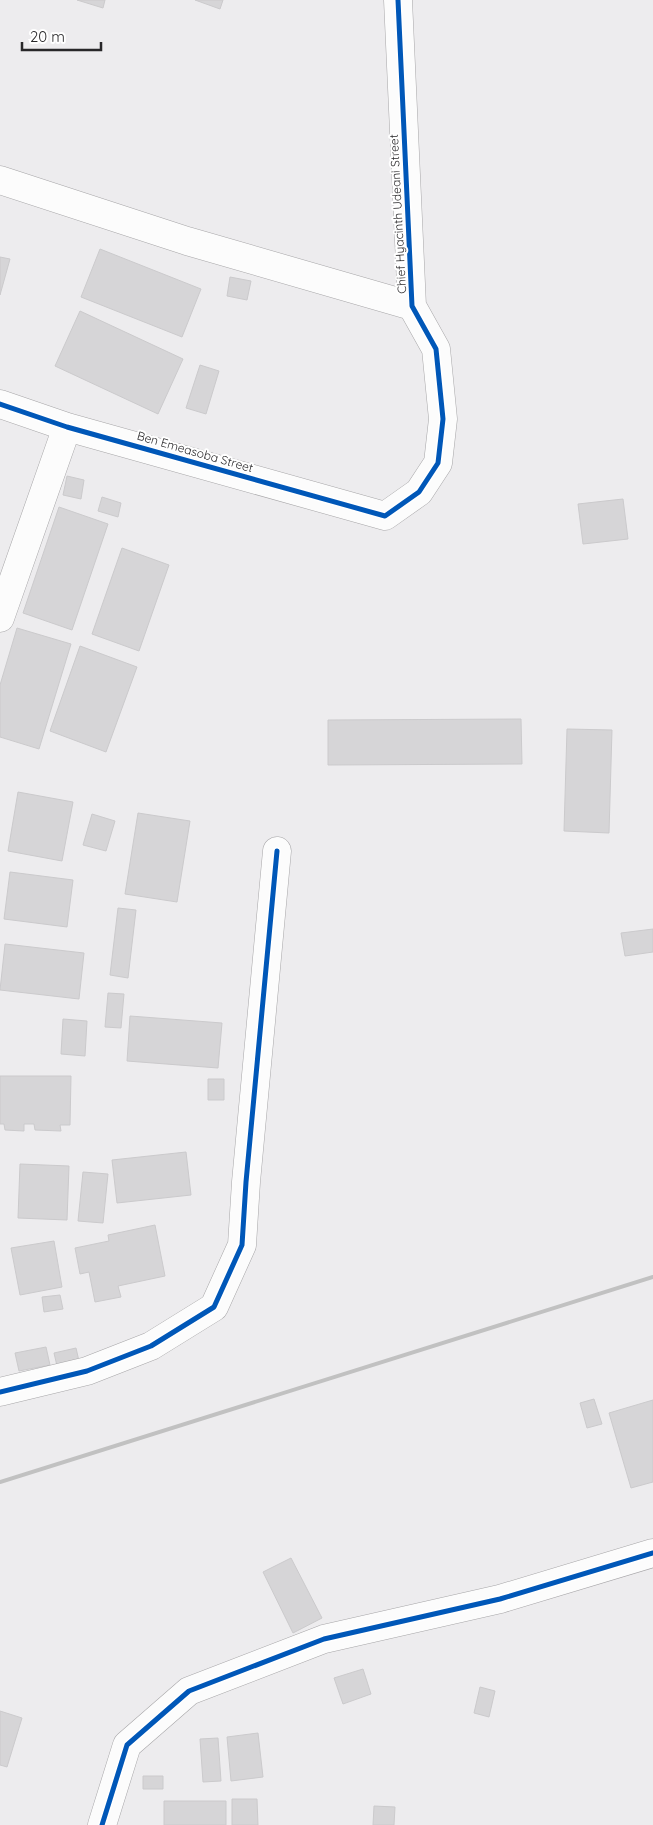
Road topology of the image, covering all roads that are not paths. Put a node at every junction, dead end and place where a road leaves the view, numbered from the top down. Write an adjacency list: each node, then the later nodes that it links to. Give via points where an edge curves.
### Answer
1 (398, 0): 3 (street, Chief Hyacinth Udeani Street)
2 (0, 180): 3 (street, via 187,241)
3 (412, 306): 6 (street, Chief Hyacinth Udeani Street, via 436,349 443,419 438,463 420,492)
4 (0, 404): 5 (street, Ben Emeasoba Street)
5 (67, 427): 6 (street, Ben Emeasoba Street); 7 (street)
6 (385, 516)
7 (0, 618)
8 (277, 852): 9 (street, via 242,1245 214,1307 142,1350 87,1371)
9 (0, 1392)
10 (653, 1554): 11 (street, via 500,1599 324,1639 189,1691 127,1745)
11 (102, 1825)

